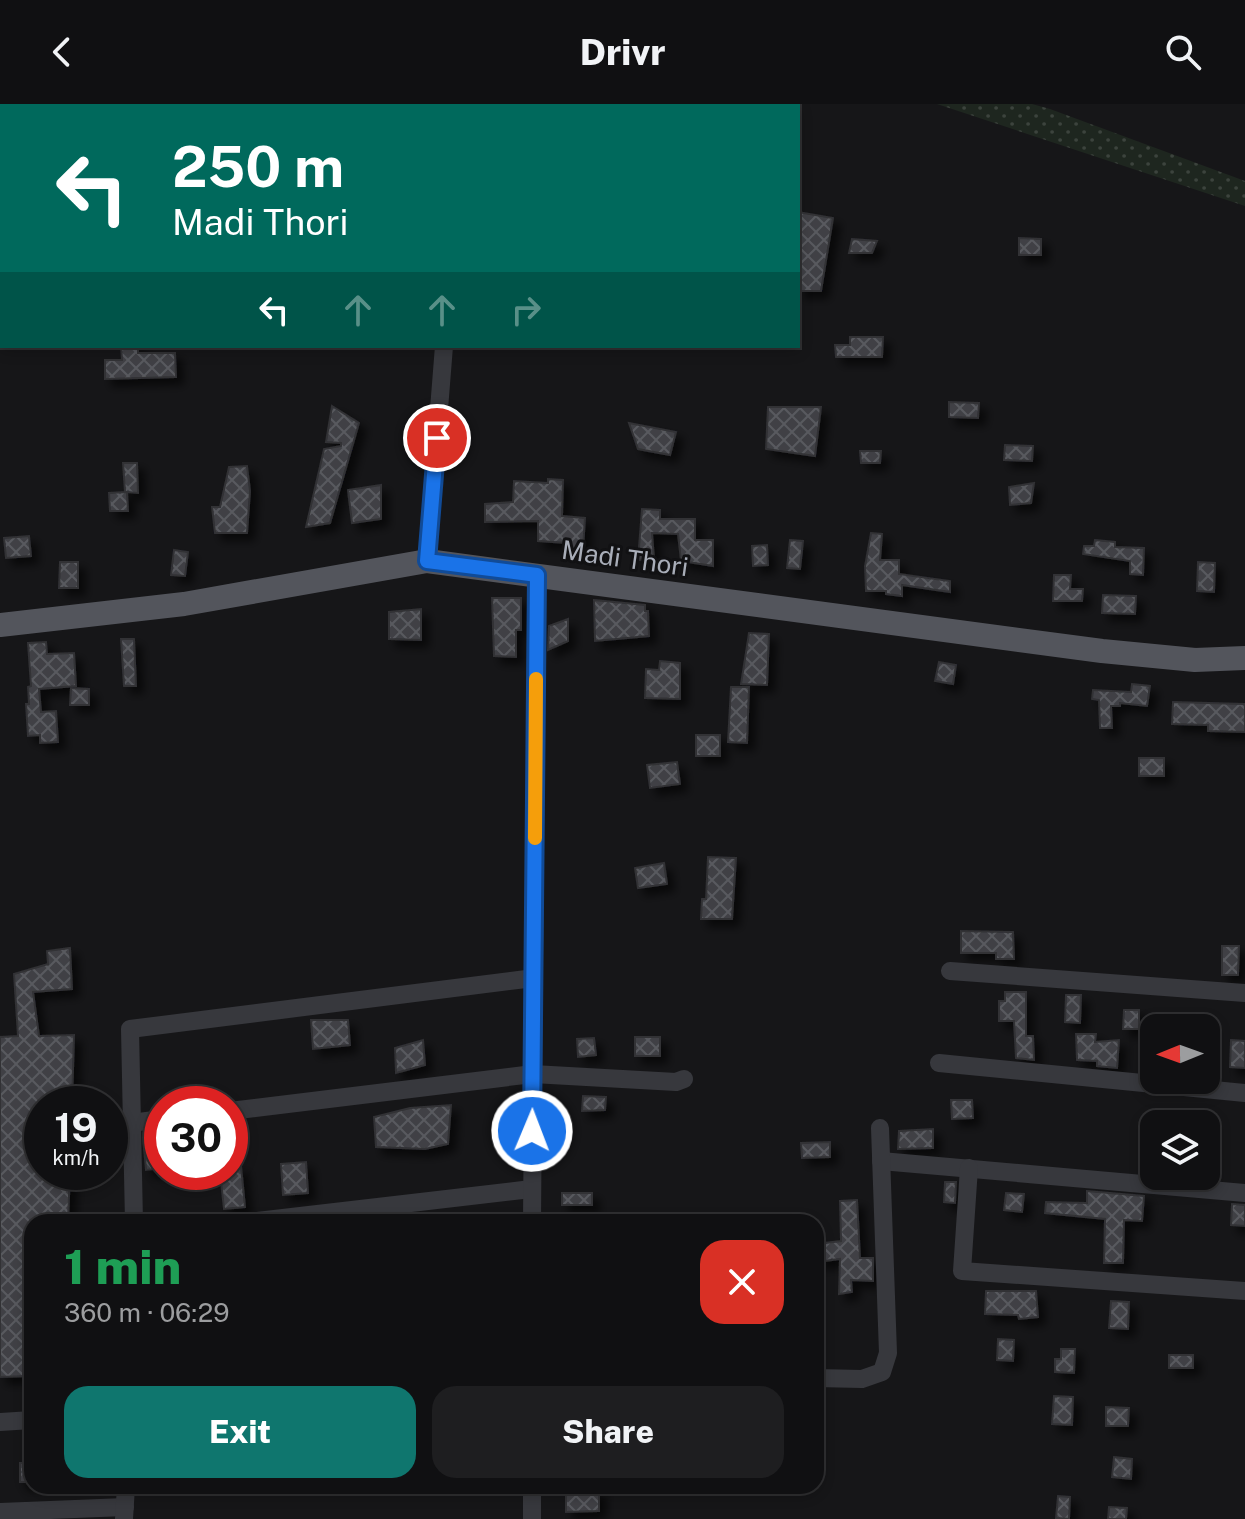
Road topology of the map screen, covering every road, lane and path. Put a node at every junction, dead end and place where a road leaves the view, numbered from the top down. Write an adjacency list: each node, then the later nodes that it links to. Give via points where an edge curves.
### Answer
1 (444, 348): 2 (street)
2 (427, 561): 3 (main road, Madi Thori); 4 (main road, Madi Thori, via 184,604)
3 (537, 575): 5 (main road, Madi Thori, via 1102,651 1195,660); 7 (street)
4 (0, 625)
5 (1245, 658)
6 (950, 971): 8 (street)
7 (534, 978): 10 (street); 15 (street, via 137,1026 129,1035)
8 (1245, 993)
9 (939, 1063): 12 (street)
10 (533, 1074): 11 (street); 13 (street); 19 (street)
11 (684, 1079)
12 (1245, 1093)
13 (248, 1109)
14 (144, 1121): 15 (street)
15 (131, 1123): 21 (street)
16 (880, 1128): 17 (street)
17 (881, 1161): 18 (street); 25 (street, via 888,1353 882,1372 862,1379)
18 (969, 1168): 20 (street); 24 (street, via 962,1271)
19 (531, 1189): 22 (street); 23 (street)
20 (1245, 1193)
21 (134, 1214)
22 (317, 1214)
23 (532, 1214)
24 (1245, 1291)
25 (824, 1378)
26 (24, 1420): 27 (street)
27 (0, 1422)
28 (532, 1494): 31 (street)
29 (0, 1512): 30 (street)
30 (124, 1513)
31 (532, 1519)

